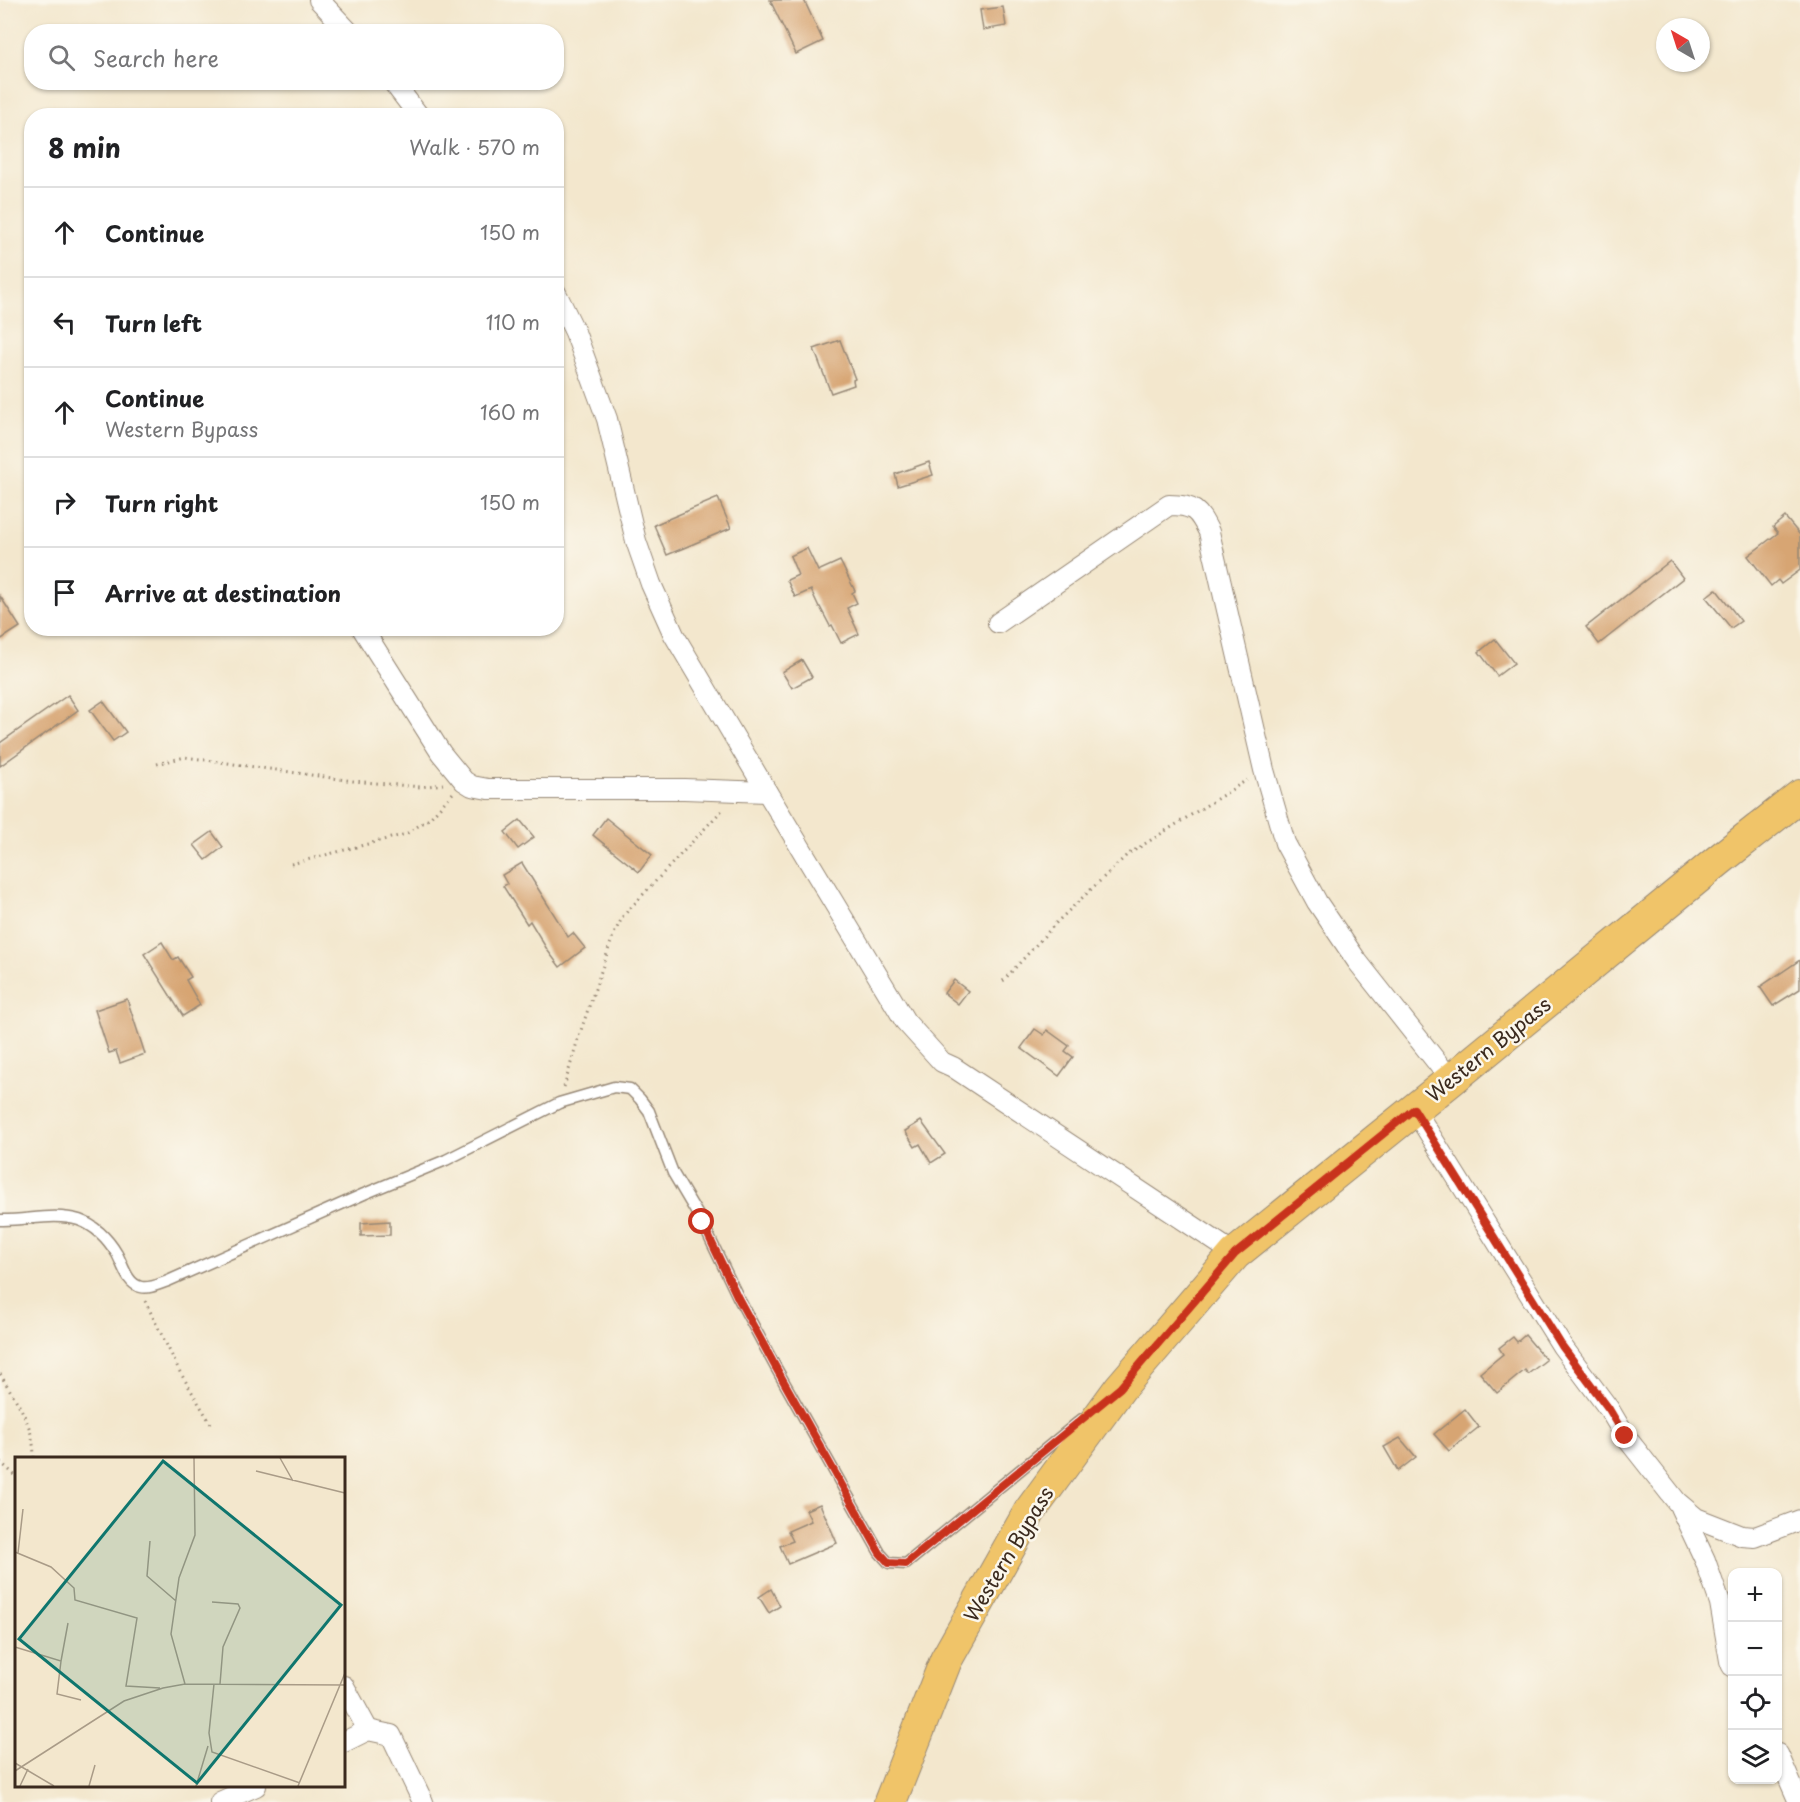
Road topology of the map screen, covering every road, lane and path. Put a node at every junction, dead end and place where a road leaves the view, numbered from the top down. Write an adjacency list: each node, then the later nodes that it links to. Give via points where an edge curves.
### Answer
1 (319, 0): 2 (street)
2 (342, 24)
3 (399, 90): 4 (street)
4 (413, 108)
5 (564, 309): 12 (street, via 607,419 633,532 651,584 674,635)
6 (998, 623): 9 (street, via 1169,505 1187,505 1201,516 1209,532)
7 (367, 636): 10 (street, via 441,753)
8 (157, 764): 10 (path, via 185,757 421,787)
9 (1264, 770): 15 (path, via 1127,855); 16 (street, via 1285,843 1317,902 1357,961)
10 (464, 781): 11 (street, via 488,789); 14 (path, via 429,819 406,834)
11 (739, 792): 12 (street); 17 (path, via 623,916 578,1038)
12 (766, 792): 20 (street, via 905,1021 942,1062)
13 (1800, 796): 16 (main road, Western Bypass)
14 (291, 864)
15 (1003, 981)
16 (1451, 1080): 18 (main road, Western Bypass)
17 (559, 1103): 21 (lane, via 446,1160 168,1281 148,1288); 23 (lane, via 614,1087 630,1089 640,1099 673,1173 702,1222 738,1298 889,1563 906,1564)
18 (1414, 1109): 20 (main road, Western Bypass); 28 (street, via 1562,1346)
19 (0, 1220): 21 (lane, via 62,1217 80,1221 104,1236)
20 (1235, 1254): 23 (main road, Western Bypass)
21 (138, 1286): 24 (path, via 180,1372)
22 (0, 1374): 25 (path, via 26,1416)
23 (1120, 1388): 38 (main road, Western Bypass, via 1030,1511 951,1650)
24 (211, 1424)
25 (34, 1457)
26 (0, 1462): 27 (path)
27 (15, 1475)
28 (1677, 1502): 29 (street, via 1696,1518 1755,1538); 30 (street, via 1705,1560 1720,1603)
29 (1800, 1520)
30 (1728, 1649)
31 (345, 1688): 32 (street)
32 (368, 1730): 33 (street); 37 (street, via 391,1736)
33 (345, 1742)
34 (1782, 1763): 39 (street)
35 (252, 1787): 36 (street)
36 (220, 1802)
37 (423, 1802)
38 (890, 1802)
39 (1799, 1802)

